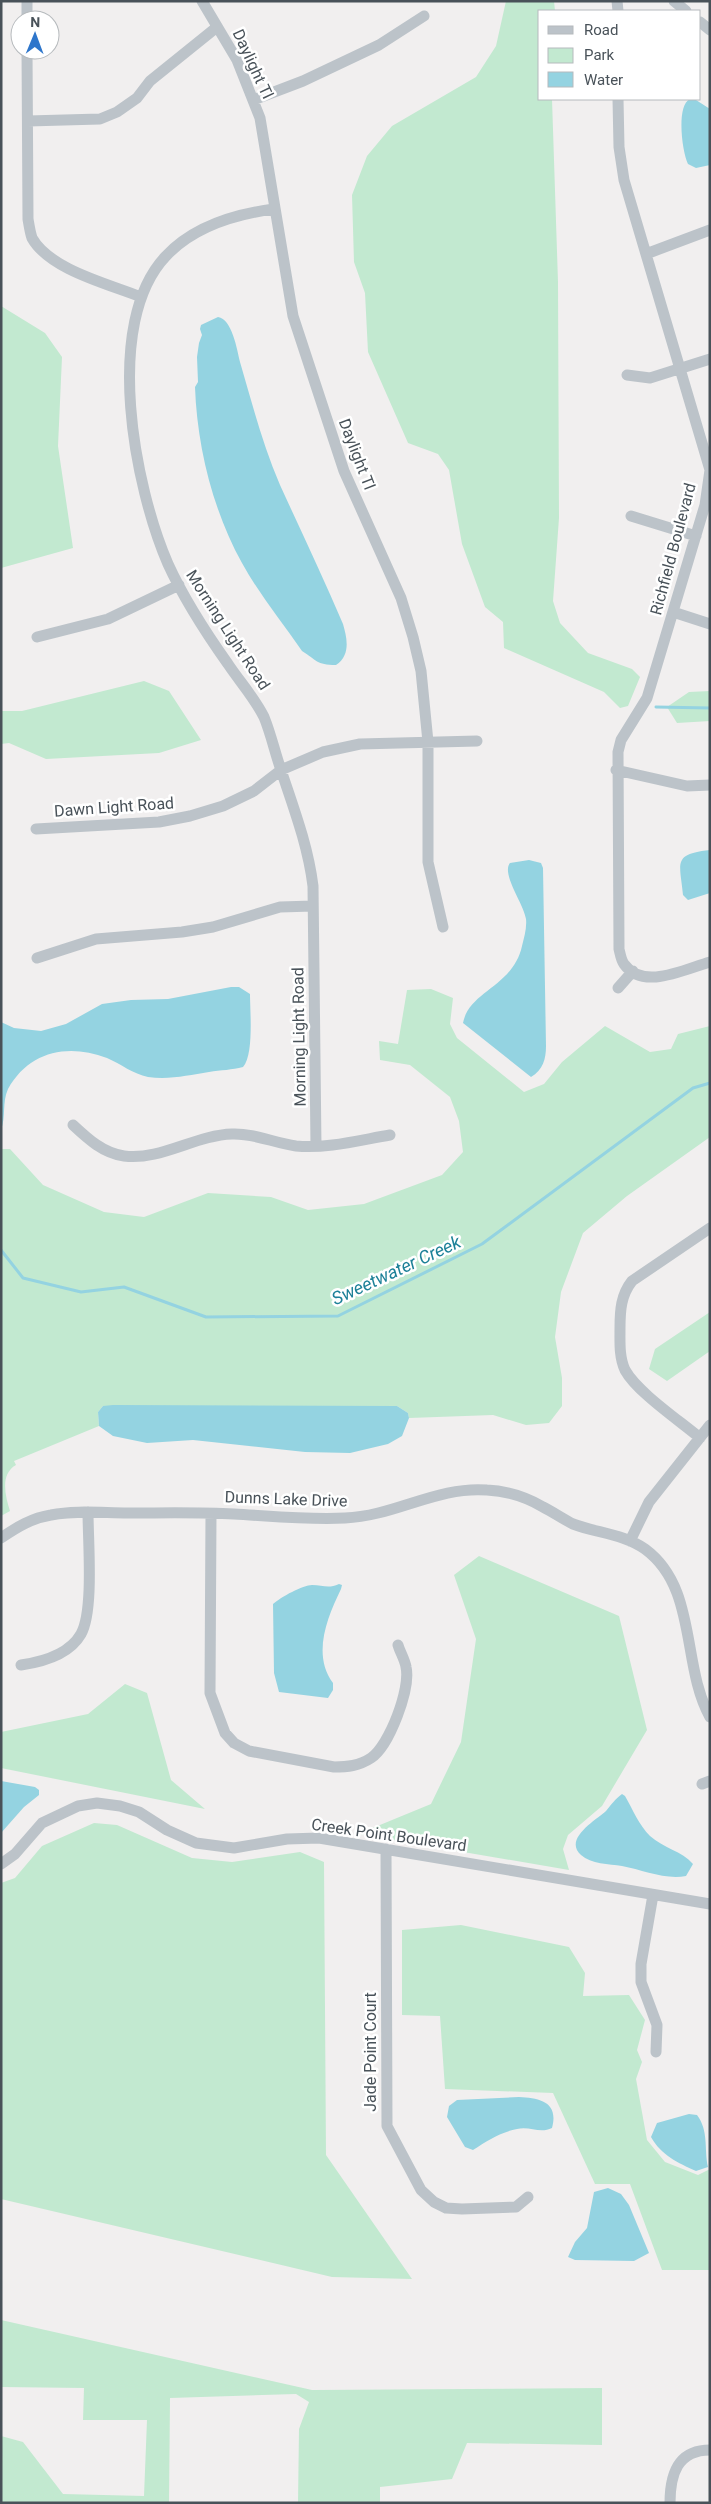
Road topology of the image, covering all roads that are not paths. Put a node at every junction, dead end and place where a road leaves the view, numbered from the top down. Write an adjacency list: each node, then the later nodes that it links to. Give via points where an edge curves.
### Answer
1 (202, 1): 5 (street, Daylight Tl)
2 (674, 1): 3 (street)
3 (685, 10)
4 (424, 16): 7 (street, via 380,45)
5 (217, 27): 7 (street, Daylight Tl); 9 (street, via 117,112 100,119)
6 (27, 60): 9 (street)
7 (253, 100): 10 (street, Daylight Tl, via 260,118)
8 (618, 100): 12 (street, Richfield Boulevard, via 618,147 624,180)
9 (28, 121): 13 (street, via 28,219 31,236 57,263)
10 (274, 209): 13 (street, Morning Light Road, via 246,213 215,224 186,240 166,256 151,275); 25 (street, Daylight Tl, via 293,316 319,399 344,471 401,598 422,672)
11 (710, 230): 12 (street)
12 (646, 254): 15 (street, Richfield Boulevard)
13 (141, 297): 20 (street, Morning Light Road, via 136,308 130,368 133,430 152,522)
14 (710, 359): 15 (street)
15 (681, 370): 16 (street, via 650,378); 17 (street, Richfield Boulevard)
16 (627, 375)
17 (710, 470): 19 (street, Richfield Boulevard)
18 (631, 516): 19 (street)
19 (696, 536): 21 (street, Richfield Boulevard)
20 (179, 585): 23 (street, via 108,619); 26 (street, Morning Light Road, via 228,665 251,692 264,718)
21 (673, 612): 22 (street); 27 (street, Richfield Boulevard, via 647,698 621,740)
22 (710, 624)
23 (37, 637)
24 (477, 741): 25 (street, Dawn Light Road)
25 (428, 742): 26 (street, Dawn Light Road, via 360,744 323,752); 31 (street, Daylight Tl, via 428,862)
26 (281, 770): 29 (street, Dawn Light Road, via 254,791 223,806 190,816 160,822); 30 (street, Morning Light Road, via 310,863)
27 (616, 770): 28 (street, via 687,786); 34 (street, Richfield Boulevard, via 619,948 624,963)
28 (710, 784)
29 (36, 829)
30 (313, 906): 32 (street, via 280,907 213,927 182,932 96,939); 38 (street, Morning Light Road)
31 (444, 927)
32 (37, 958)
33 (710, 962): 34 (street, via 660,977 646,978)
34 (633, 972): 35 (street)
35 (618, 988)
36 (73, 1125): 38 (street, via 95,1144 124,1156 142,1157 231,1134 295,1146)
37 (390, 1135): 38 (street)
38 (316, 1146)
39 (710, 1228): 41 (street, via 632,1280 626,1289 620,1317 620,1354 624,1369 633,1382)
40 (710, 1426): 41 (street)
41 (700, 1438): 45 (street, via 649,1502)
42 (88, 1512): 43 (street, Dunns Lake Drive); 44 (street, Dunns Lake Drive, via 43,1517); 47 (street, via 88,1605 80,1636 68,1648 43,1662)
43 (211, 1514): 45 (street, Dunns Lake Drive, via 351,1518 402,1508 440,1494 486,1490 526,1498 570,1522); 46 (street, via 210,1693 225,1733 234,1743 249,1751 334,1767 360,1764 373,1757 382,1747 401,1707 407,1667)
44 (1, 1538)
45 (630, 1541): 48 (street, Dunns Lake Drive, via 645,1549 671,1579 682,1608 696,1683)
46 (398, 1645)
47 (21, 1665)
48 (710, 1717)
49 (386, 1849): 50 (street, Creek Point Boulevard, via 318,1838 234,1848 196,1843 139,1812 97,1804 78,1806 42,1822 15,1854); 51 (street, Creek Point Boulevard); 54 (street, Jade Point Court, via 387,2126 421,2190 434,2202 446,2208 462,2209 516,2207)
50 (1, 1864)
51 (653, 1895): 52 (street, Creek Point Boulevard); 53 (street, via 641,1982 657,2025)
52 (710, 1904)
53 (656, 2052)
54 (528, 2197)
55 (710, 2450): 56 (street, via 688,2454 678,2465 671,2477)
56 (670, 2503)

